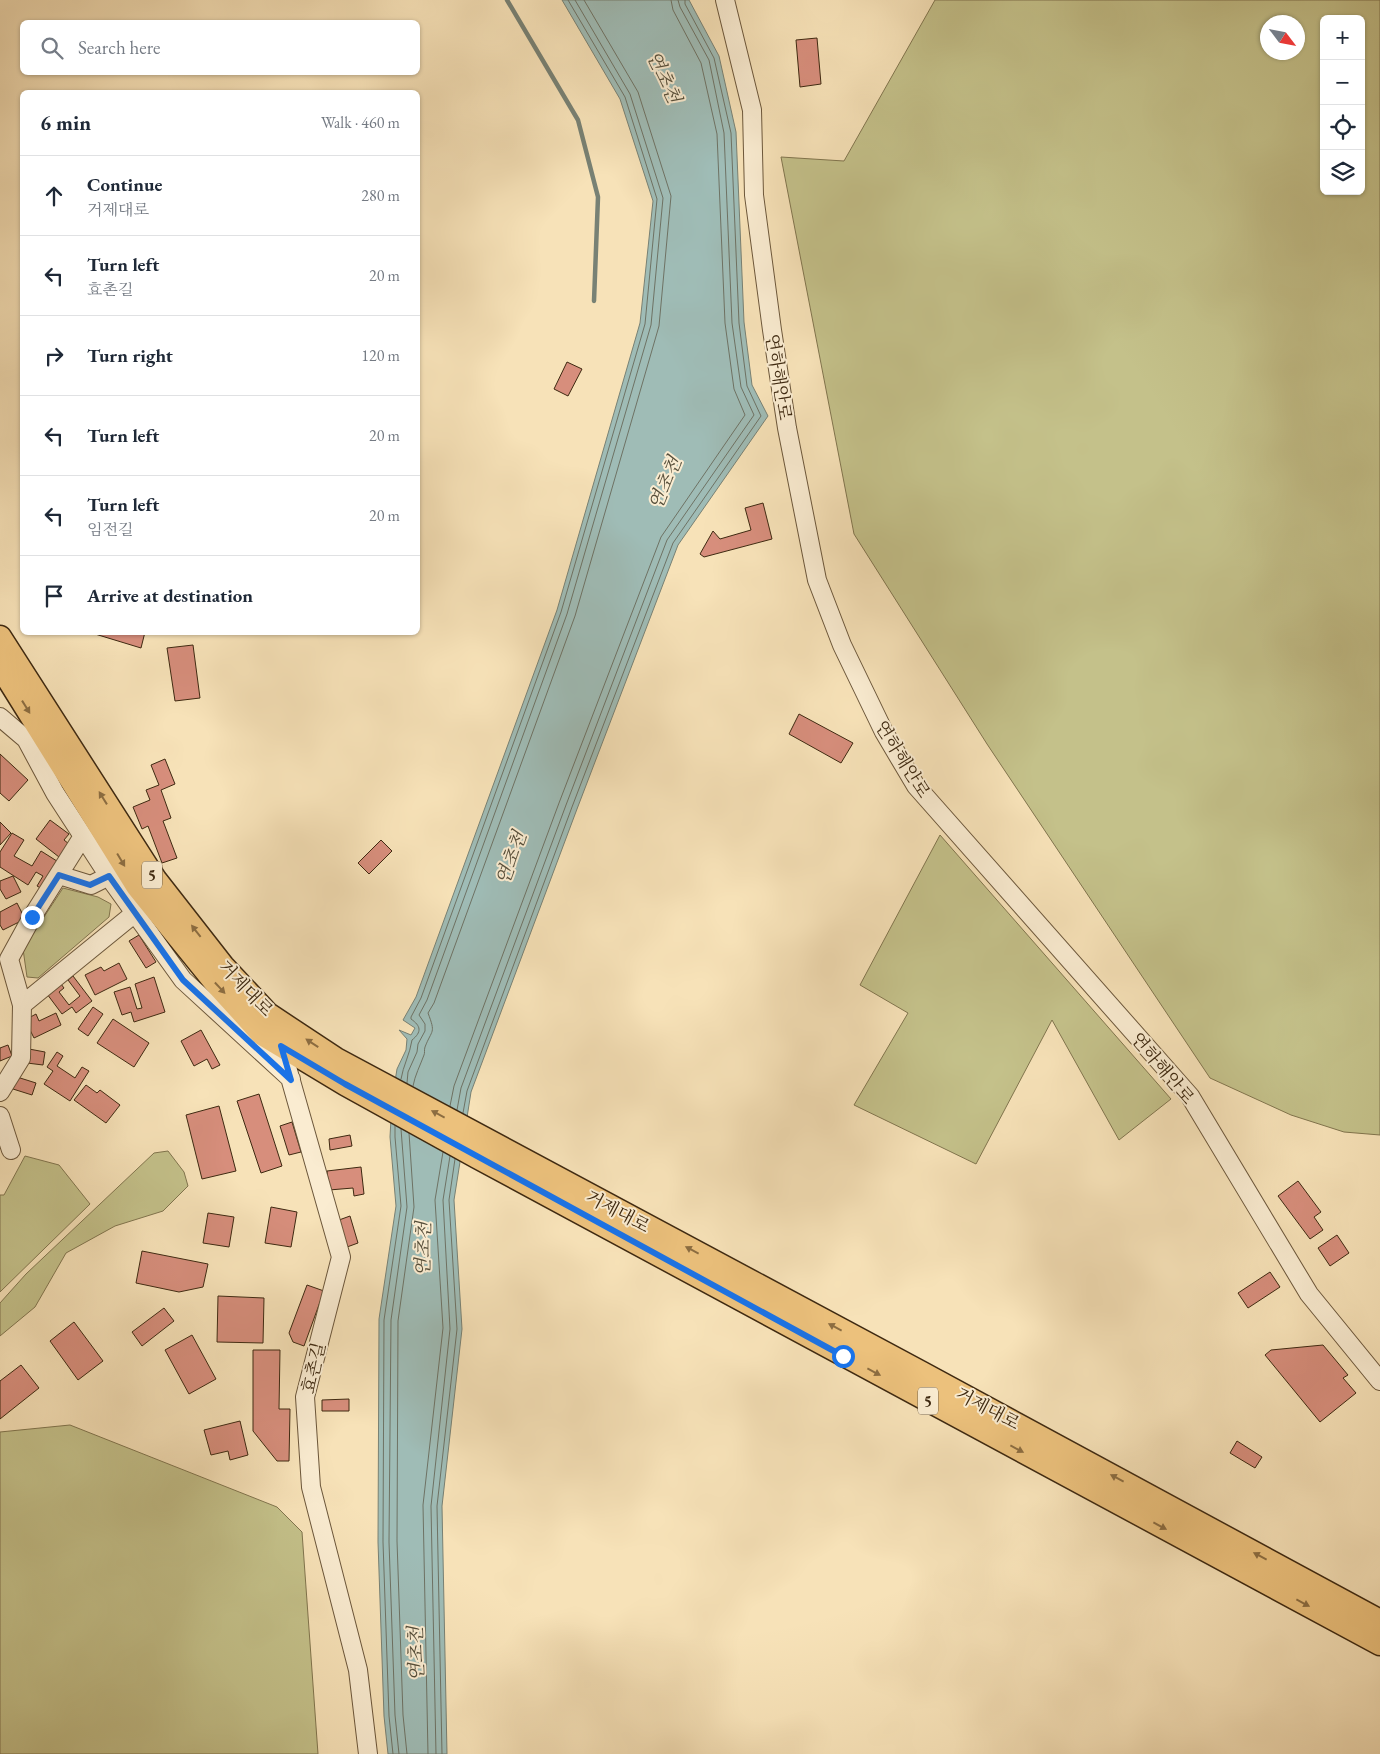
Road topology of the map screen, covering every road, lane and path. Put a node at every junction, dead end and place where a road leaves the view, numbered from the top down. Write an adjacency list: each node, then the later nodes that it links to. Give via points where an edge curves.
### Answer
1 (726, 0): 19 (street, 연하해안로, via 752,110 754,195 788,428 817,580 850,662 884,732 916,786 1190,1096 1309,1294)
2 (0, 636): 13 (main road, 거제대로 / 5, one-way to 2, via 336,1059 268,1014 224,966 154,879)
3 (0, 666): 6 (main road, 거제대로 / 5, one-way to 6)
4 (0, 717): 5 (street)
5 (26, 740): 6 (street); 7 (street)
6 (67, 771): 12 (main road, 거제대로 / 5, one-way to 12, via 137,886 214,981 262,1034)
7 (83, 836): 8 (street); 9 (street)
8 (59, 875): 9 (street, via 90,885); 11 (street, via 9,959)
9 (109, 876): 10 (street)
10 (135, 913): 11 (street); 14 (street, via 183,980)
11 (22, 1005): 15 (street, via 22,1058)
12 (281, 1046): 13 (main road, 거제대로 / 5); 14 (street, 효촌길)
13 (349, 1076): 17 (main road, 거제대로 / 5)
14 (291, 1080): 22 (street, 효촌길, via 341,1258 305,1397 311,1487 358,1670)
15 (0, 1092)
16 (0, 1116): 18 (street)
17 (479, 1147): 20 (main road, 거제대로 / 5, one-way to 17, via 930,1377); 21 (main road, 거제대로 / 5, one-way to 21)
18 (11, 1150)
19 (1380, 1382)
20 (1380, 1620)
21 (1380, 1644)
22 (368, 1754)

